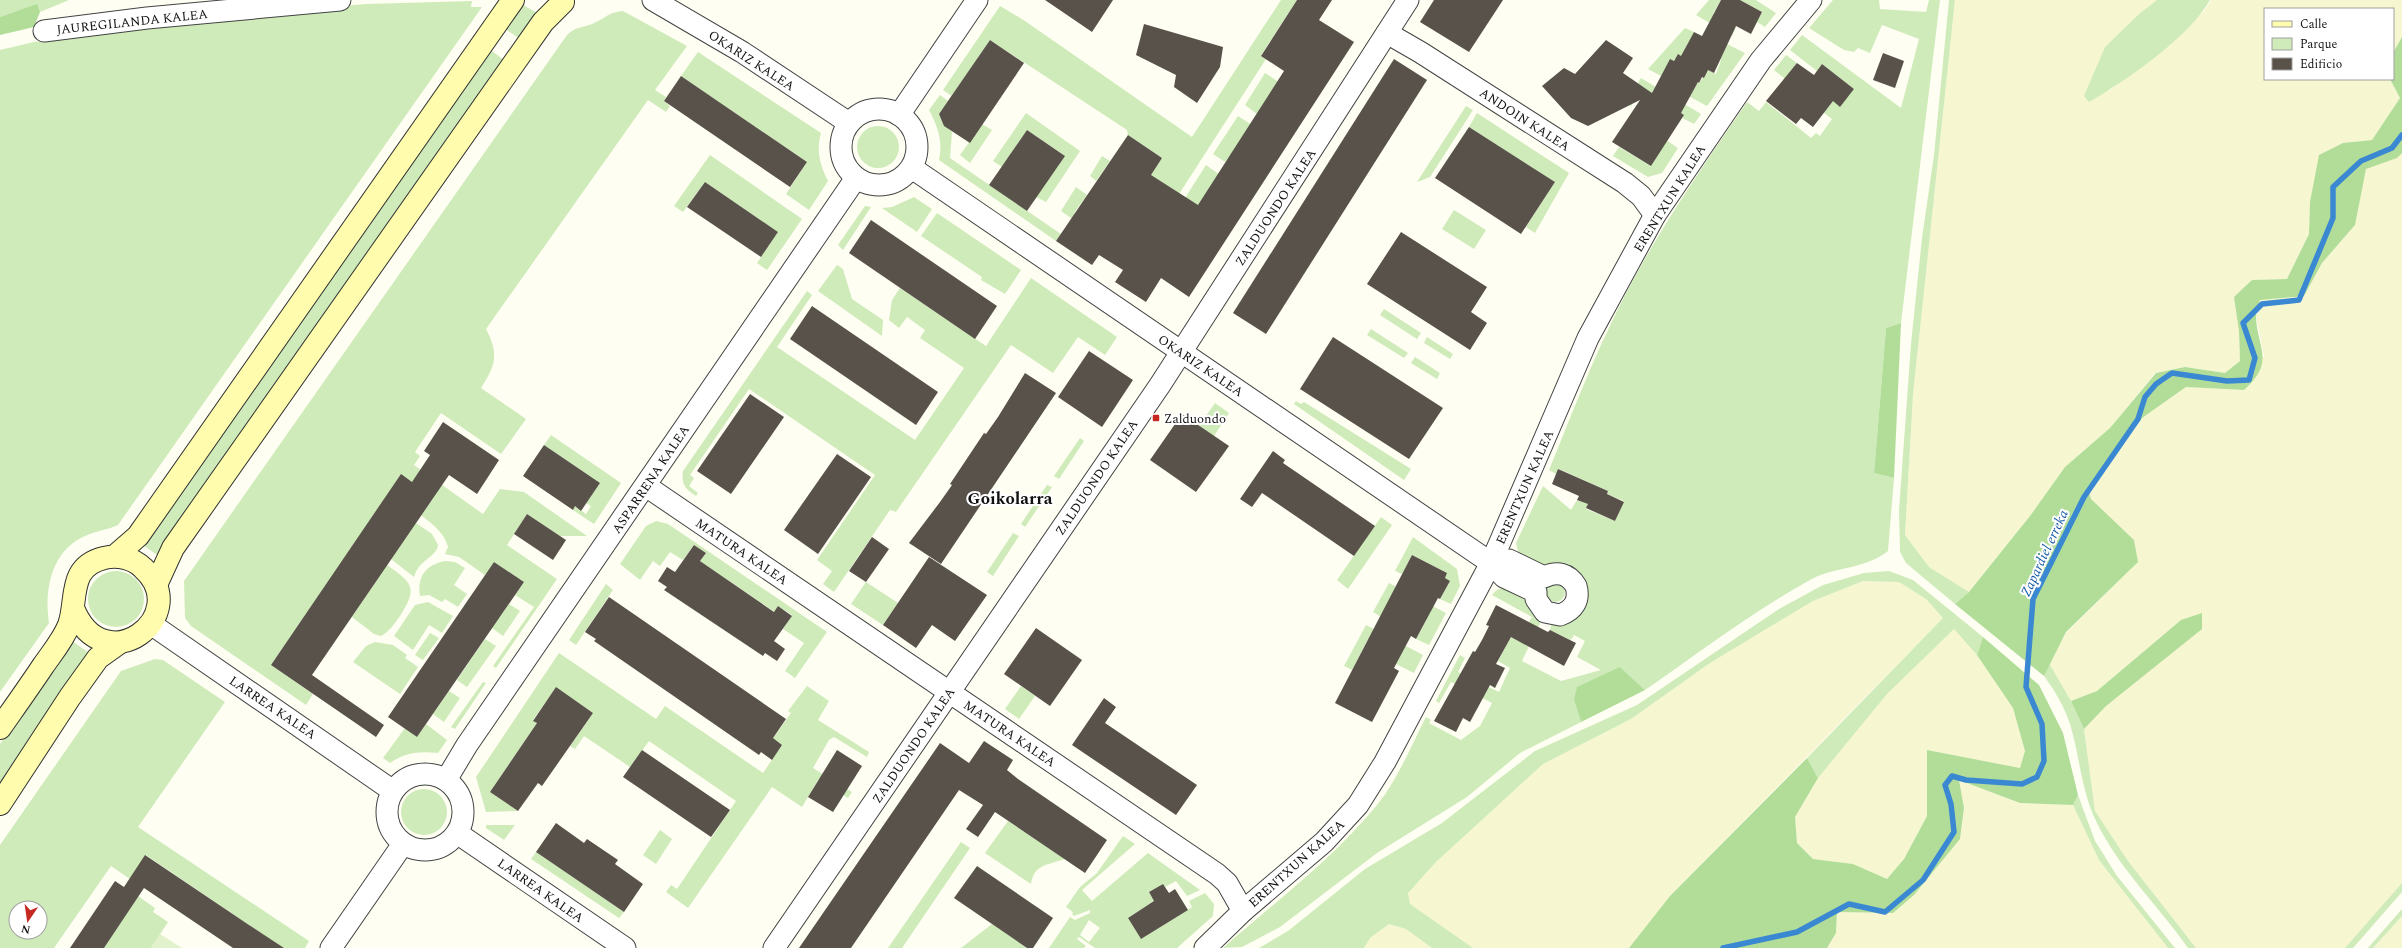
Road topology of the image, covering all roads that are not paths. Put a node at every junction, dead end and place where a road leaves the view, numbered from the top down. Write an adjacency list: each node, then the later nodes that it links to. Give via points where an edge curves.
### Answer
1 (340, 0): 8 (street, JAUREGILANDA KALEA, via 147,18)
2 (513, 0): 17 (main road, via 138,536)
3 (653, 0): 11 (street, OKARIZ KALEA, via 742,52)
4 (977, 0): 10 (street)
5 (1408, 0): 9 (street, ZALDUONDO KALEA)
6 (1811, 0): 14 (street, ERENTXUN KALEA, via 1761,60)
7 (565, 1): 19 (main road, via 543,22 178,541)
8 (44, 31)
9 (1387, 33): 14 (street, ANDOIN KALEA, via 1625,183 1641,196); 15 (street, ZALDUONDO KALEA)
10 (899, 114): 11 (street, via 886,109 872,109 859,114); 12 (street, via 910,125 916,139 917,154)
11 (849, 123): 13 (street, via 842,138 841,154 847,168)
12 (912, 168): 13 (street, via 904,177 881,186); 15 (street, OKARIZ KALEA)
13 (856, 178): 16 (street, ASPARRENA KALEA)
14 (1656, 215): 18 (street, ERENTXUN KALEA, via 1588,338)
15 (1181, 352): 18 (street, OKARIZ KALEA); 23 (street, ZALDUONDO KALEA)
16 (646, 486): 23 (street, MATURA KALEA); 25 (street, ASPARRENA KALEA, via 467,745)
17 (115, 556): 19 (main road, via 140,564 150,573); 20 (main road, via 91,564 82,572 74,590)
18 (1491, 563): 30 (street, ERENTXUN KALEA, via 1385,762 1358,805 1324,842)
19 (156, 585): 21 (main road, via 158,605)
20 (73, 608): 22 (main road, via 79,623 90,634 104,641); 24 (main road, via 63,638)
21 (151, 624): 22 (main road, via 137,637); 26 (street, LARREA KALEA)
22 (119, 643): 27 (main road, via 98,658)
23 (950, 692): 30 (street, MATURA KALEA, via 1217,874 1227,883); 33 (street, ZALDUONDO KALEA)
24 (0, 728)
25 (446, 780): 26 (street, via 435,775 411,776); 28 (street, via 461,798 464,810)
26 (393, 791): 29 (street, via 386,813 388,825 394,836)
27 (0, 804)
28 (457, 833): 29 (street, via 446,844 432,850 417,850); 32 (street, LARREA KALEA)
29 (403, 844): 31 (street)
30 (1243, 911): 34 (street, ERENTXUN KALEA)
31 (331, 948)
32 (625, 948)
33 (774, 948)
34 (1205, 948)

